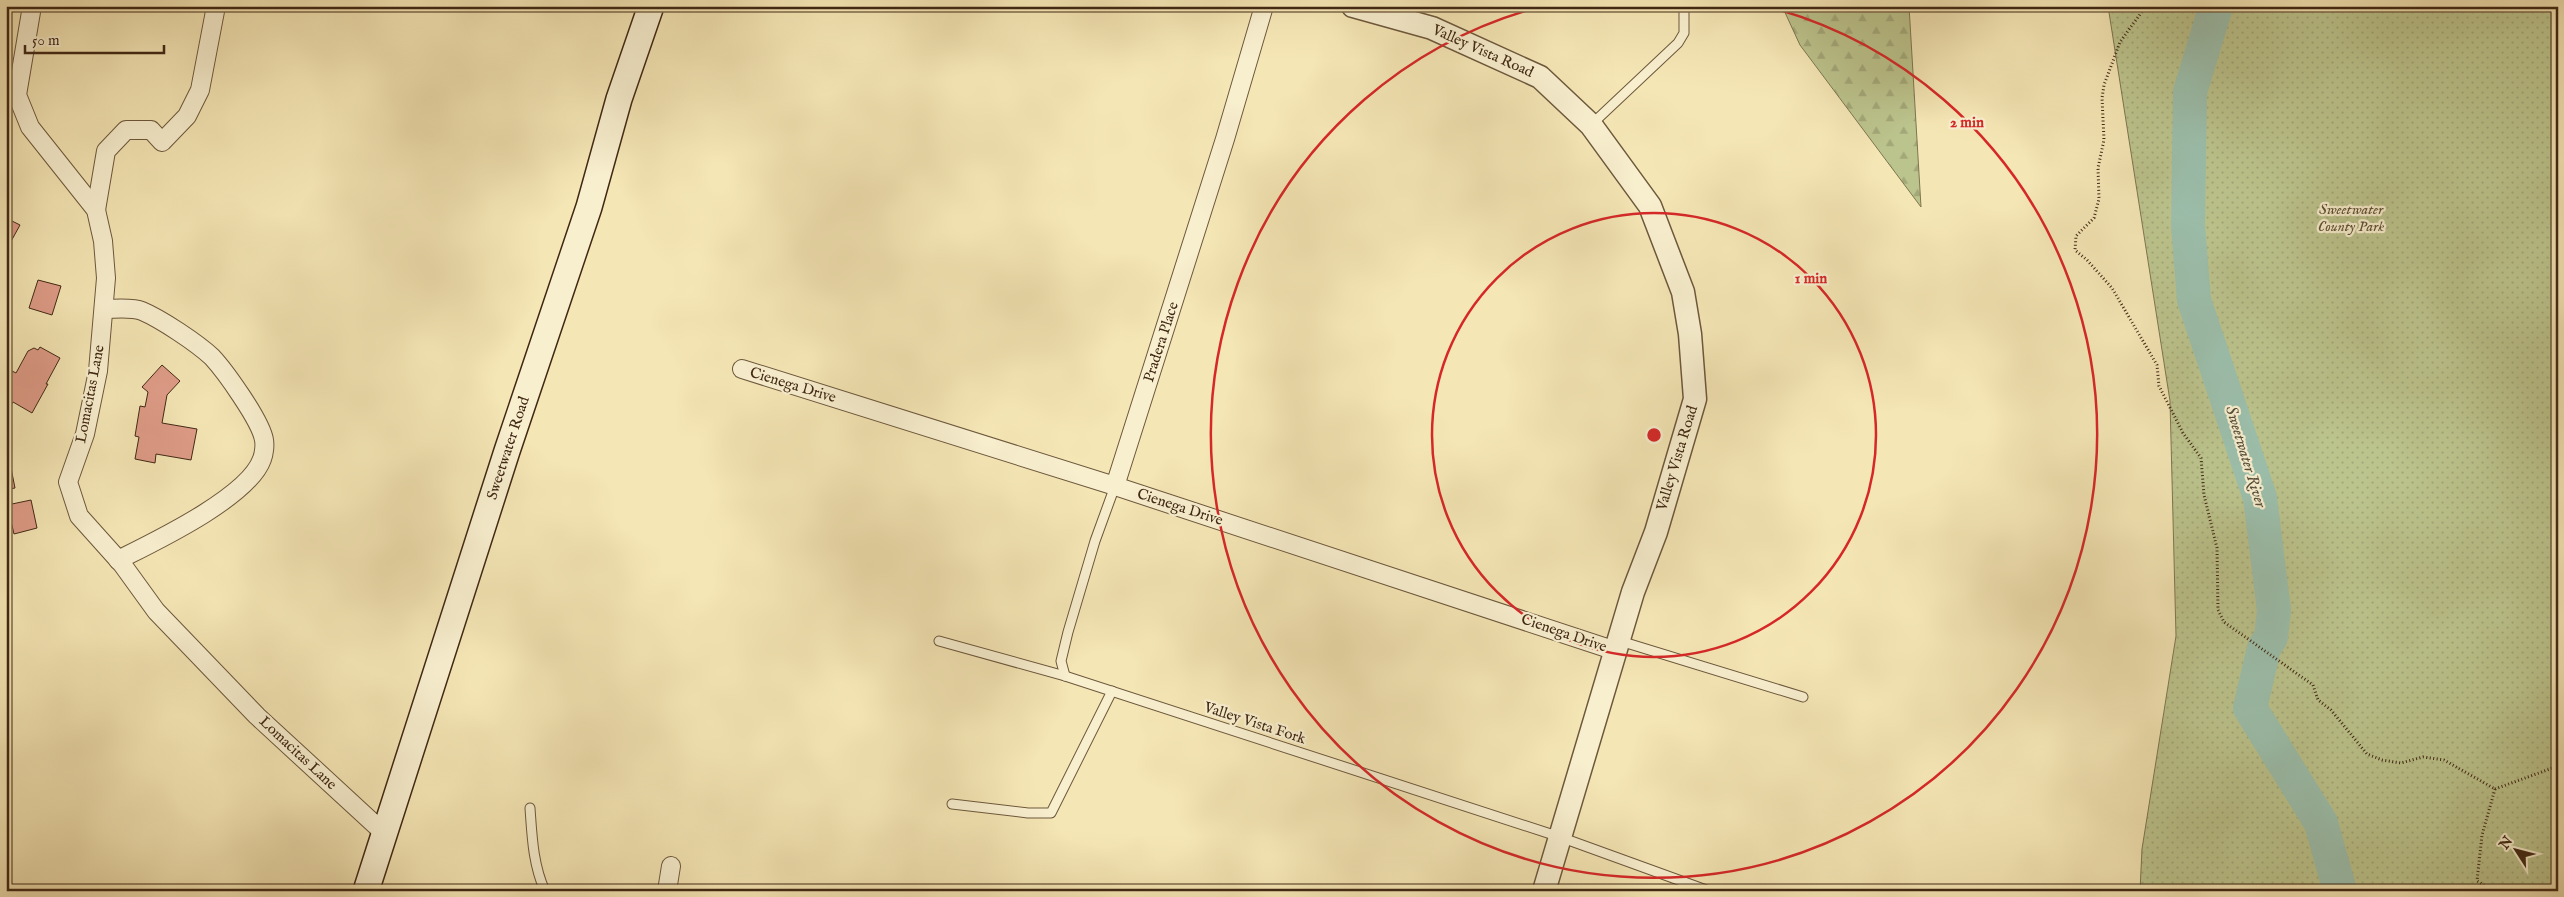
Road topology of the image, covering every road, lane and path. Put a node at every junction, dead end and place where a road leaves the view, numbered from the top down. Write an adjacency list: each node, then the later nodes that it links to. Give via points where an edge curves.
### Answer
1 (32, 6): 9 (street, Lomacitas Lane, via 17,95 30,127)
2 (216, 6): 9 (street, via 200,90 187,116 162,142 151,130 126,130 106,151)
3 (651, 6): 23 (main road, Sweetwater Road, via 619,99 589,207)
4 (1264, 6): 12 (street, Pradera Place)
5 (1353, 6): 8 (street, Valley Vista Road, via 1432,28 1540,76)
6 (1684, 6): 8 (lane, via 1684,33 1678,43)
7 (2146, 6): 20 (path, via 2120,42 2104,85 2104,140 2098,168 2098,199 2094,218 2076,236 2075,250 2112,288 2157,365 2159,386 2182,433 2201,458 2204,495 2217,548 2218,610 2224,622 2313,685 2318,700 2331,710 2367,754 2401,763 2423,756 2444,760)
8 (1591, 124): 15 (street, Valley Vista Road, via 1650,206 1680,284 1690,334 1695,398)
9 (96, 210): 10 (street, Lomacitas Lane, via 103,241)
10 (104, 308): 13 (street, Lomacitas Lane, via 98,370 85,434 68,482 79,516); 13 (street, via 139,310 155,317 210,355 226,372 264,441 262,458 255,472 241,487 167,536)
11 (742, 369): 12 (street, Cienega Drive)
12 (1115, 486): 15 (street, Cienega Drive); 16 (lane, Pradera Place, via 1068,632 1061,661)
13 (118, 560): 23 (street, Lomacitas Lane, via 156,611 257,716)
14 (939, 641): 16 (lane, Valley Vista Fork)
15 (1618, 646): 18 (lane); 24 (street, Valley Vista Road)
16 (1065, 676): 17 (lane, Valley Vista Fork)
17 (1112, 692): 21 (lane, via 1051,813); 24 (lane, Valley Vista Fork)
18 (1803, 697)
19 (2558, 766): 20 (path)
20 (2494, 789): 32 (path, via 2482,835 2477,881)
21 (952, 804)
22 (530, 808): 28 (lane, via 533,848)
23 (384, 832): 27 (main road, Sweetwater Road)
24 (1560, 837): 30 (street, Valley Vista Road); 31 (lane, Valley Vista Fork)
25 (671, 866): 29 (street)
26 (2558, 887): 33 (path)
27 (366, 891)
28 (545, 891)
29 (667, 891)
30 (1544, 891)
31 (1709, 891)
32 (2505, 891)
33 (2554, 891)

